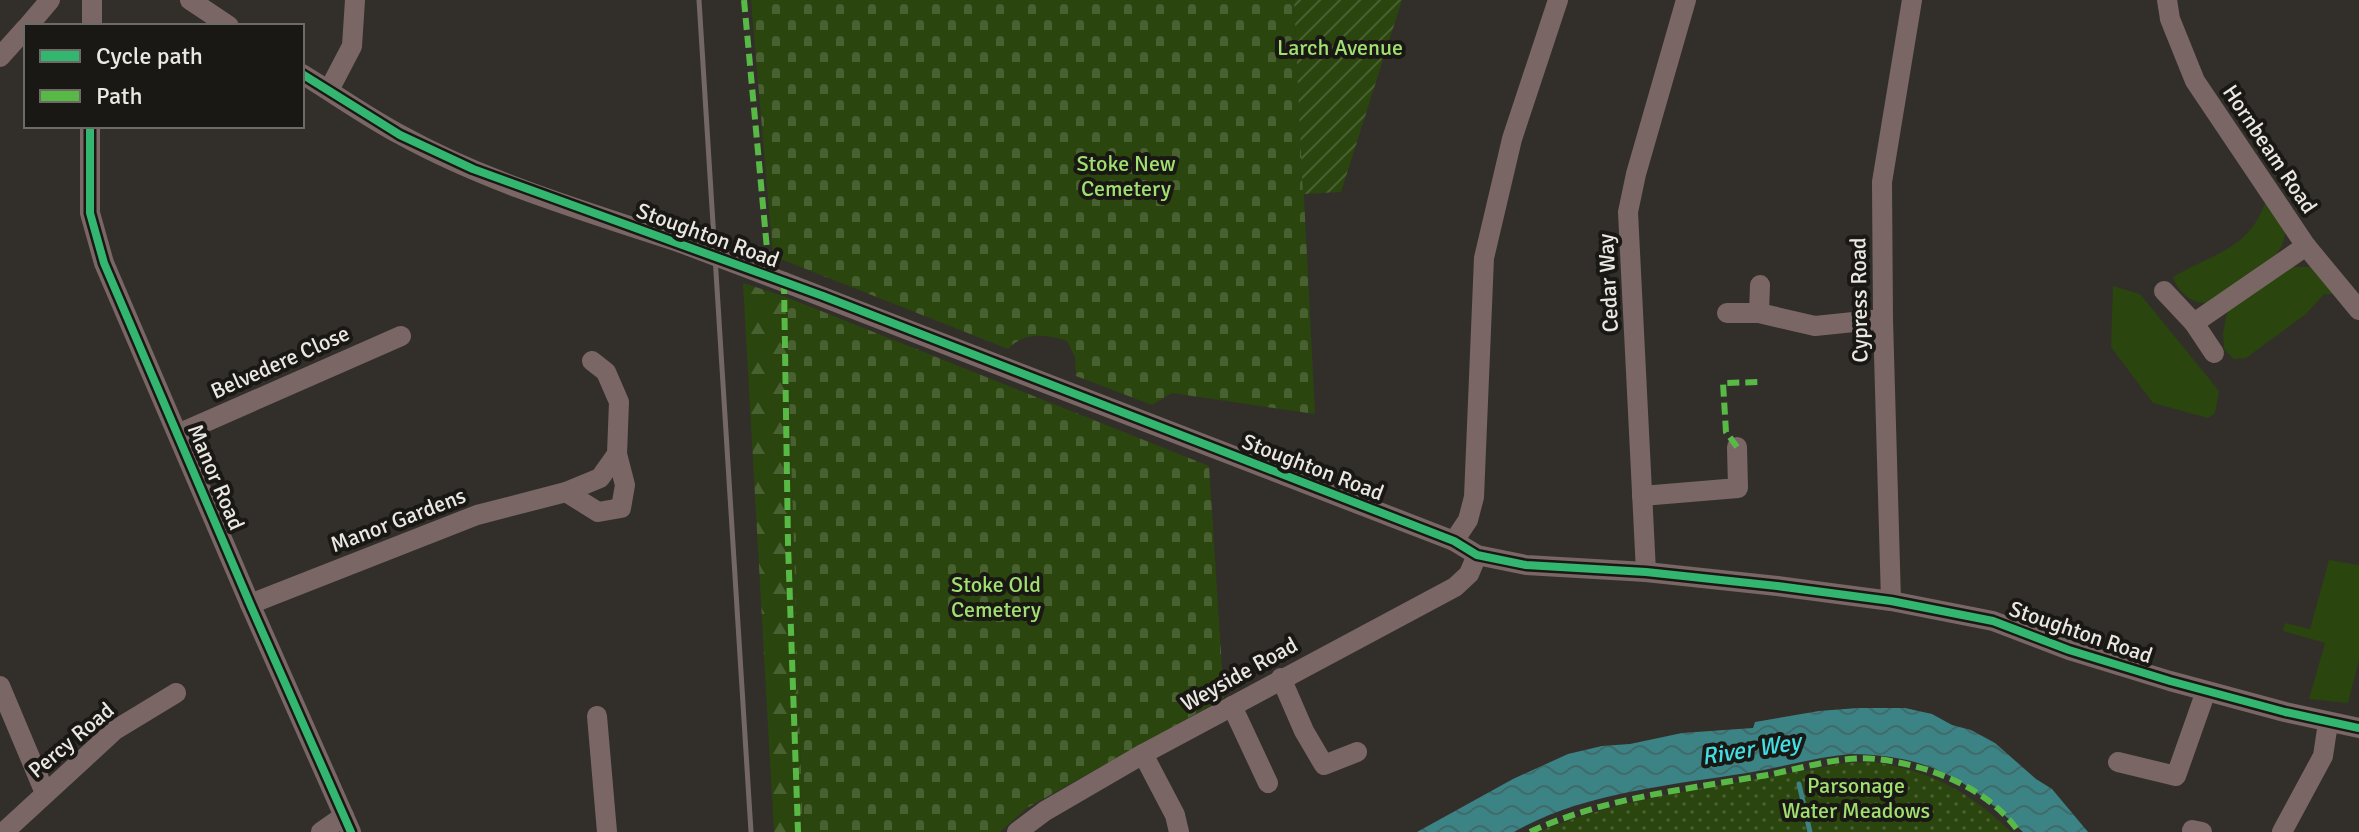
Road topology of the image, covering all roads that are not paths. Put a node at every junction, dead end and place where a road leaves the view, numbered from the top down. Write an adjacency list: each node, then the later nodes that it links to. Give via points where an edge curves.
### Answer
1 (50, 0): 9 (street)
2 (92, 0): 10 (street)
3 (190, 0): 11 (street)
4 (355, 0): 15 (street, via 352,46)
5 (1558, 0): 33 (street, via 1512,139 1484,258 1474,497 1468,520)
6 (1686, 0): 32 (street, Cedar Way, via 1628,212)
7 (1912, 0): 23 (street, Cypress Road, via 1882,182)
8 (2167, 0): 17 (street, Hornbeam Road, via 2188,69)
9 (30, 24)
10 (92, 24)
11 (226, 24)
12 (24, 30): 13 (street)
13 (0, 57)
14 (304, 75): 15 (street, Stoughton Road)
15 (329, 90): 33 (street, Stoughton Road, bridge, via 400,135 525,189 784,282)
16 (90, 128): 28 (street, Manor Road, via 90,213 104,263)
17 (2306, 246): 20 (street, Hornbeam Road); 24 (street)
18 (1760, 285): 22 (street)
19 (2164, 291): 24 (street)
20 (2359, 310)
21 (1727, 313): 22 (street)
22 (1759, 313): 23 (street, via 1815,326)
23 (1883, 319): 36 (street, Cypress Road)
24 (2194, 323): 26 (street)
25 (401, 336): 28 (street, Belvedere Close)
26 (2214, 353)
27 (592, 361): 30 (street, via 606,372 619,402)
28 (178, 434): 37 (street, Manor Road)
29 (1737, 447): 32 (street, via 1738,488)
30 (617, 454): 31 (street, Manor Gardens, via 600,478); 31 (street, via 625,485 621,508 598,512)
31 (566, 492): 37 (street, Manor Gardens, via 477,515)
32 (1642, 496): 35 (street, Cedar Way)
33 (1454, 541): 34 (street, Stoughton Road)
34 (1477, 555): 35 (street, Stoughton Road, via 1526,565); 38 (street, Weyside Road, via 1469,574 1455,587)
35 (1646, 572): 36 (street, Stoughton Road)
36 (1891, 601): 40 (street, Stoughton Road, via 1993,621)
37 (250, 604): 51 (street, Manor Road)
38 (1281, 678): 42 (street, Weyside Road); 46 (street, via 1324,765)
39 (0, 686): 50 (street)
40 (2206, 691): 44 (street, Stoughton Road); 48 (street, via 2176,776)
41 (176, 693): 50 (street, Percy Road, via 115,730)
42 (1232, 706): 47 (street, Weyside Road); 49 (street)
43 (597, 716): 54 (street)
44 (2328, 723): 45 (street, Stoughton Road); 57 (street, via 2323,756)
45 (2359, 728)
46 (1357, 752)
47 (1143, 754): 55 (street, Weyside Road); 56 (street)
48 (2118, 762)
49 (1268, 783)
50 (45, 793): 52 (street, Percy Road)
51 (348, 824): 53 (street)
52 (4, 832)
53 (321, 832)
54 (607, 832)
55 (1017, 832)
56 (1179, 832)
57 (2282, 832)

